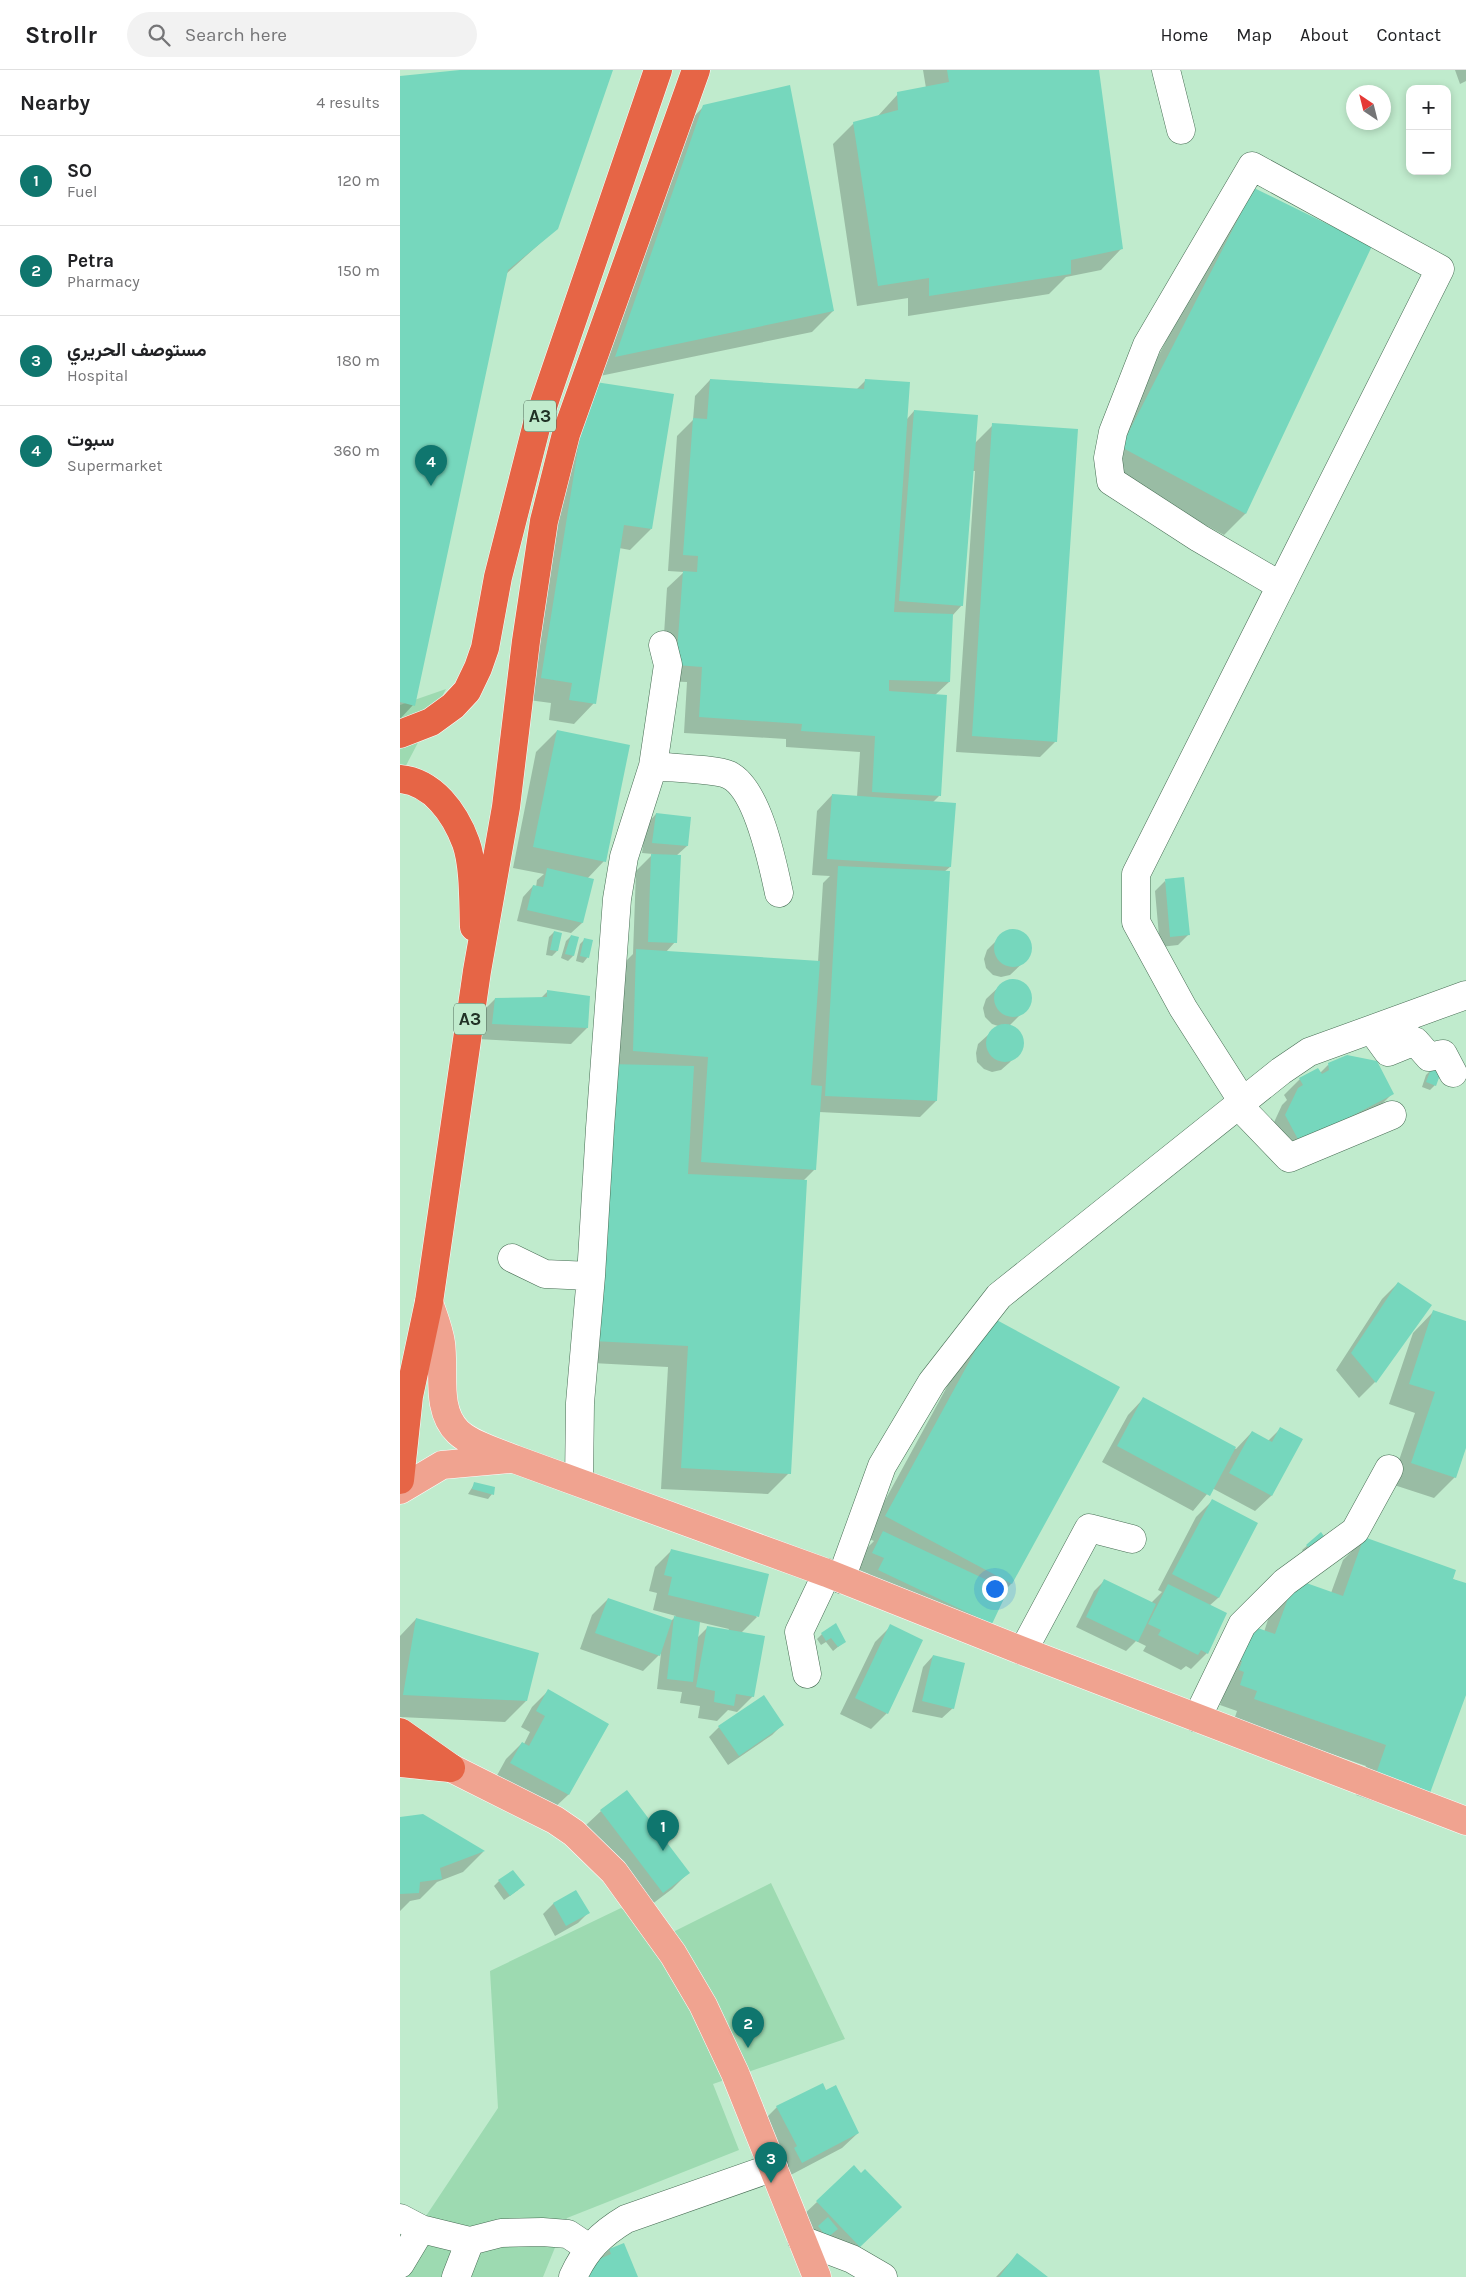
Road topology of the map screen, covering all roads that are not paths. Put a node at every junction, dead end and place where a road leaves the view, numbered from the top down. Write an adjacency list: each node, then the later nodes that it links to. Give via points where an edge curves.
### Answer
1 (658, 70): 7 (highway, A3, via 537,424 478,668 466,691 453,706 430,722)
2 (696, 70): 11 (highway, A3, via 566,434 550,497 526,641 506,807)
3 (1166, 70): 4 (street)
4 (1181, 130)
5 (1281, 586): 5 (street, via 1111,481 1108,458 1113,432 1147,345 1252,166 1440,269); 15 (street, via 1136,874 1136,922)
6 (663, 645): 8 (street, via 668,664)
7 (400, 734)
8 (653, 766): 10 (street, via 729,775 745,789 771,849); 18 (street, via 624,858 617,899)
9 (400, 779): 11 (highway, via 412,780 428,788 456,820 466,844)
10 (778, 893)
11 (477, 971): 19 (highway, A3)
12 (1466, 995): 13 (street)
13 (1372, 1030): 14 (street, via 1388,1052 1415,1041 1429,1057 1442,1054); 15 (street, via 1310,1052 1281,1070)
14 (1453, 1073)
15 (1241, 1104): 16 (street, via 1289,1158); 27 (street, via 999,1296 932,1382 882,1466)
16 (1392, 1115)
17 (512, 1258): 18 (street, via 545,1274)
18 (592, 1276): 24 (street, via 580,1403)
19 (429, 1302): 20 (highway, A3); 21 (main road, via 441,1343 444,1400 452,1424 459,1433 473,1441)
20 (403, 1432): 23 (highway, A3)
21 (514, 1459): 24 (main road); 25 (main road, via 442,1465)
22 (1389, 1470): 30 (street, via 1354,1531 1285,1582 1242,1624)
23 (400, 1480)
24 (579, 1482): 27 (main road)
25 (400, 1490)
26 (1132, 1539): 28 (street, via 1089,1528)
27 (834, 1576): 28 (main road); 29 (street, via 799,1632)
28 (1023, 1651): 30 (main road)
29 (807, 1674)
30 (1197, 1718): 34 (main road)
31 (400, 1732): 33 (highway)
32 (400, 1763): 33 (highway)
33 (452, 1768): 35 (main road, via 555,1820 574,1833 614,1872 672,1954 703,2005 736,2073)
34 (1466, 1821)
35 (774, 2167): 37 (main road); 39 (street, via 626,2219 606,2231)
36 (411, 2224): 38 (street); 40 (street)
37 (802, 2240): 43 (main road); 44 (street, via 852,2259)
38 (470, 2241): 39 (street, via 501,2233 542,2232 568,2234); 41 (street)
39 (589, 2248): 42 (street)
40 (400, 2264)
41 (456, 2277)
42 (573, 2277)
43 (817, 2277)
44 (882, 2277)

